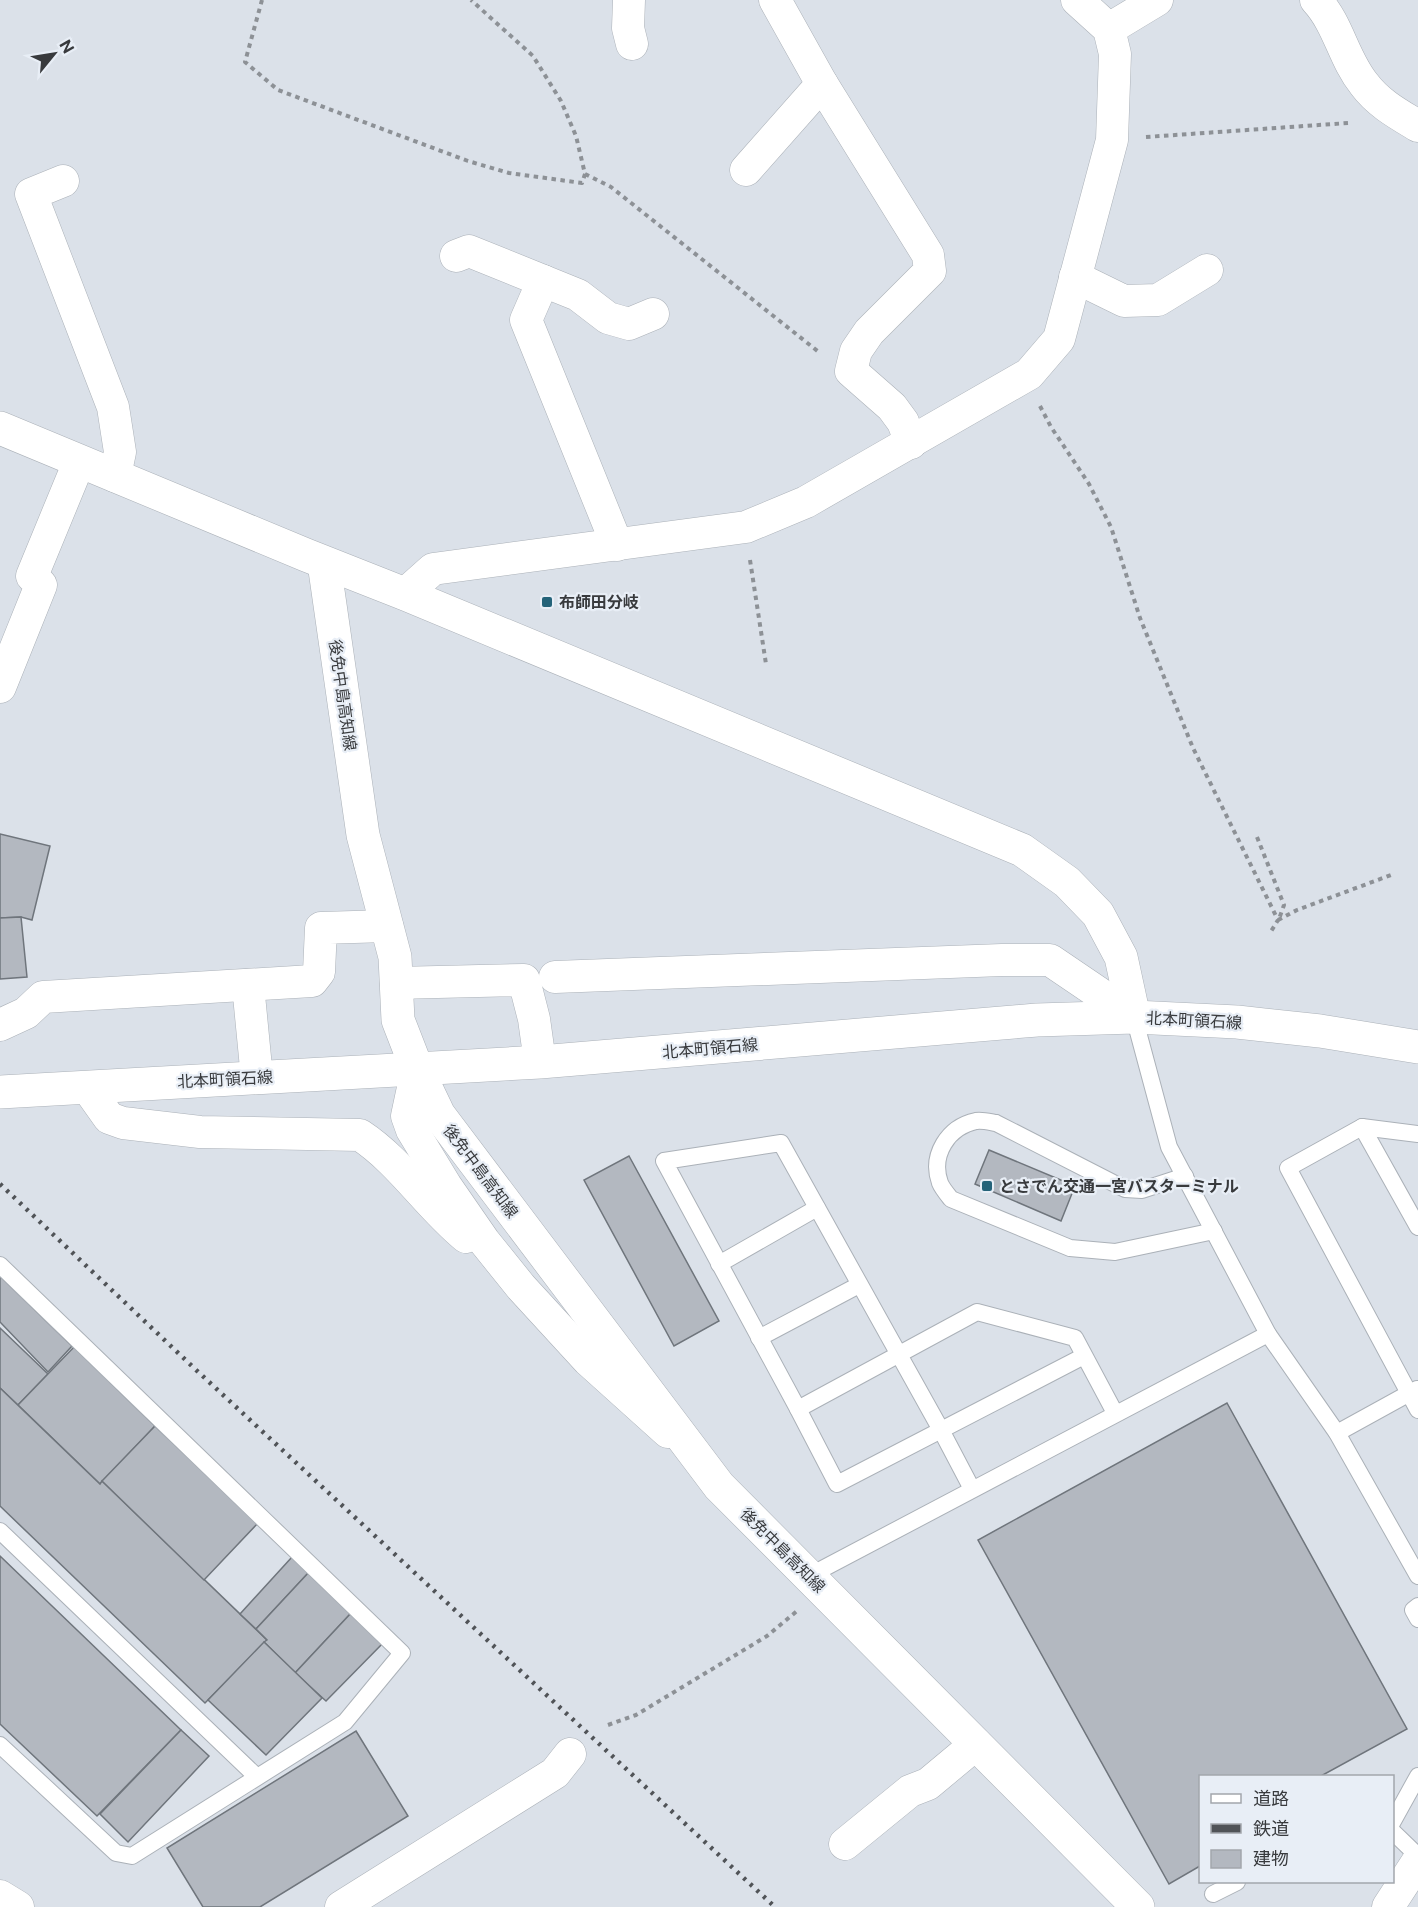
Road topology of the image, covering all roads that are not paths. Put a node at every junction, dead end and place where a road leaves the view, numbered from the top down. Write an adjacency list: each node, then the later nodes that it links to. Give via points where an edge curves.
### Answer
1 (628, 0): 7 (street)
2 (775, 0): 8 (street)
3 (1077, 0): 6 (street)
4 (1157, 0): 6 (street)
5 (1316, 0): 9 (street, via 1336,27 1362,83 1379,101)
6 (1108, 28): 14 (street, via 1115,54 1112,140)
7 (632, 44)
8 (822, 84): 10 (street); 18 (street, via 928,255 930,271 869,332 855,351 851,371 892,407)
9 (1418, 126)
10 (746, 170)
11 (63, 181): 20 (street, via 31,194 113,407 120,452)
12 (456, 256): 15 (street, via 469,251)
13 (1207, 270): 14 (street, via 1158,300 1124,301)
14 (1075, 277): 18 (street, via 1059,339 1029,374)
15 (543, 280): 16 (street, via 578,296 608,318 629,324); 21 (street, via 526,320)
16 (653, 314)
17 (0, 428): 19 (main road)
18 (911, 443): 21 (street, via 806,502 747,526)
19 (80, 462): 20 (main road); 24 (street, via 32,576 41,585)
20 (115, 476): 22 (main road)
21 (617, 545): 23 (street, via 433,569)
22 (324, 563): 23 (main road); 25 (main road, 後免中島高知線, via 363,835)
23 (405, 594): 29 (main road, via 1022,850 1067,882 1098,914 1121,957)
24 (0, 687)
25 (387, 926): 27 (main road, 後免中島高知線, via 395,957); 28 (street, via 321,928 319,972 312,981)
26 (555, 976): 29 (street, via 1050,960)
27 (396, 983): 32 (street, via 524,980); 33 (main road, 後免中島高知線, via 398,1020)
28 (248, 985): 30 (street, via 43,997 26,1013); 34 (street)
29 (1134, 1017): 31 (main road, 北本町領石線, via 1237,1022); 32 (main road, 北本町領石線, via 1025,1021); 39 (lane, via 1169,1147)
30 (0, 1025)
31 (1418, 1047)
32 (540, 1062): 33 (main road, 北本町領石線)
33 (417, 1069): 34 (main road, 北本町領石線); 45 (street, via 407,1116 412,1130 446,1186); 57 (main road, 後免中島高知線, via 439,1115)
34 (258, 1078): 35 (main road, 北本町領石線)
35 (78, 1088): 36 (main road, 北本町領石線); 45 (street, via 109,1118 123,1123 200,1132 360,1135 379,1148 446,1220)
36 (0, 1092)
37 (1362, 1127): 38 (lane); 41 (lane); 51 (lane, via 1287,1168)
38 (1418, 1134)
39 (1185, 1176): 42 (lane); 42 (lane, via 1142,1190 1125,1189 996,1123 978,1120 945,1139 936,1161 940,1184 951,1199 1070,1248 1115,1252)
40 (817, 1208): 43 (lane); 43 (lane, via 781,1143 663,1161); 46 (lane)
41 (1418, 1227)
42 (1214, 1231): 47 (lane)
43 (719, 1264): 48 (lane)
44 (0, 1266): 68 (lane, via 402,1653 345,1722)
45 (512, 1276): 57 (street, via 588,1360)
46 (859, 1285): 48 (lane); 49 (lane)
47 (1268, 1334): 54 (lane); 56 (lane)
48 (759, 1338): 52 (lane)
49 (898, 1355): 50 (lane, via 977,1312 1075,1338); 52 (lane); 55 (lane)
50 (1084, 1356): 54 (lane); 55 (lane)
51 (1414, 1391): 53 (lane); 56 (lane)
52 (798, 1409): 55 (lane, via 837,1484)
53 (1418, 1410)
54 (1115, 1413): 58 (lane)
55 (941, 1430): 58 (lane)
56 (1337, 1433): 60 (lane)
57 (704, 1465): 61 (main road, 後免中島高知線, via 719,1486)
58 (972, 1489): 61 (lane)
59 (0, 1531): 68 (lane)
60 (1418, 1576)
61 (816, 1583): 64 (main road, 後免中島高知線)
62 (1418, 1606): 63 (lane, via 1413,1610)
63 (1418, 1619)
64 (976, 1744): 71 (street); 78 (main road, 後免中島高知線)
65 (0, 1745): 68 (lane, via 116,1853 132,1856)
66 (570, 1754): 77 (street, via 555,1773)
67 (1418, 1776): 69 (lane)
68 (256, 1777)
69 (1394, 1819)
70 (1394, 1833): 72 (lane)
71 (844, 1844)
72 (1418, 1858): 79 (street)
73 (1233, 1883): 74 (lane)
74 (1213, 1894)
75 (0, 1896): 76 (street)
76 (18, 1907)
77 (341, 1907)
78 (1138, 1907)
79 (1388, 1907)

